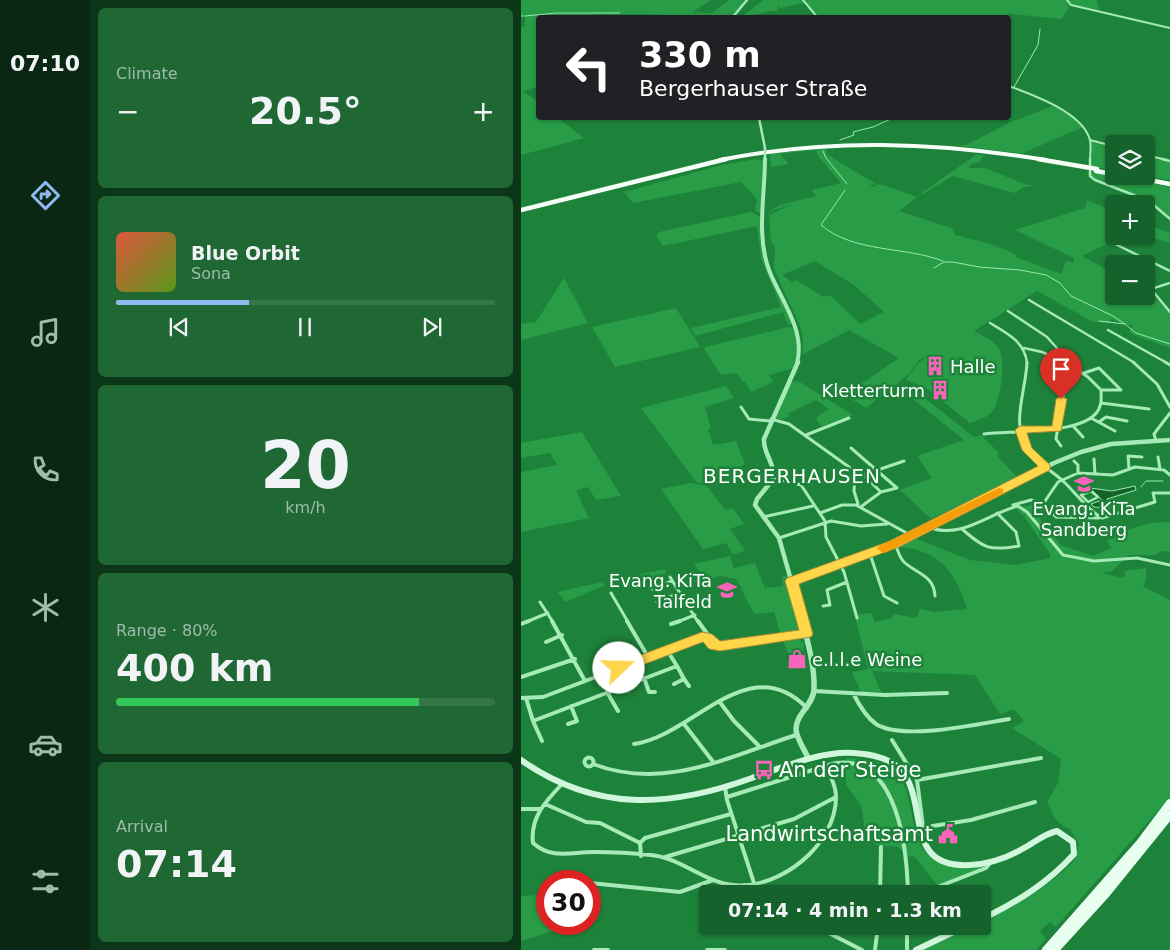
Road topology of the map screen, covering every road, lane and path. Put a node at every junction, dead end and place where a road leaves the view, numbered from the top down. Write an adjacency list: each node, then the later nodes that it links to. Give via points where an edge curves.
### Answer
1 (747, 0): 4 (street)
2 (803, 0): 5 (street)
3 (1067, 0): 6 (street, via 1071,5)
4 (734, 15)
5 (816, 15)
6 (1170, 28)
7 (1011, 87): 9 (street, via 1071,116 1085,129)
8 (759, 120): 41 (street, bridge, via 765,148 761,224 764,248 770,270 795,325 799,347 798,363)
9 (1090, 140): 10 (street); 13 (street)
10 (1105, 144)
11 (1155, 157): 12 (street)
12 (1170, 161)
13 (1088, 168): 14 (highway, bridge); 18 (highway, via 934,147 821,146 722,162 581,199); 19 (street, via 1095,180 1149,201)
14 (1105, 172)
15 (1155, 180): 17 (highway)
16 (1155, 180): 17 (highway)
17 (1170, 183)
18 (523, 210)
19 (1170, 219)
20 (1115, 245): 21 (street)
21 (1170, 272)
22 (1170, 283): 25 (street, via 1151,290)
23 (1029, 300): 35 (street, via 1139,366 1157,384)
24 (1008, 311): 29 (street, via 1032,326 1060,351 1064,356)
25 (1170, 312)
26 (990, 323): 28 (street, via 1011,334)
27 (1108, 330): 31 (street)
28 (1024, 348): 29 (street, via 1035,349); 46 (street, via 1028,368)
29 (1063, 363): 30 (street)
30 (1068, 365): 32 (street); 45 (street)
31 (1170, 365)
32 (1084, 373): 33 (street); 33 (street, via 1099,368 1121,390)
33 (1101, 390): 34 (street)
34 (1101, 403): 37 (street); 40 (street)
35 (1170, 407)
36 (741, 408): 41 (street, via 749,419)
37 (1149, 409)
38 (1170, 412): 52 (street, via 1154,434)
39 (849, 418): 49 (street)
40 (1091, 418): 43 (street); 44 (street)
41 (771, 420): 49 (street, via 785,422); 69 (street, via 763,446 774,468)
42 (1127, 421): 43 (street, via 1106,417)
43 (1099, 422): 47 (street)
44 (1074, 427): 45 (street); 50 (street)
45 (1057, 429): 46 (street); 53 (street, via 1056,439)
46 (1020, 430): 48 (street); 60 (street, via 1027,450)
47 (1115, 431)
48 (984, 434)
49 (805, 435): 64 (street)
50 (1083, 437)
51 (1170, 440): 52 (street)
52 (1156, 441): 60 (street, via 1100,446)
53 (1061, 446)
54 (851, 448): 63 (street)
55 (1142, 457): 61 (street, via 1128,456)
56 (1158, 457): 62 (street)
57 (1094, 460): 66 (street)
58 (903, 461): 63 (street)
59 (1074, 461): 65 (street, via 1078,465)
60 (1046, 467): 70 (street); 84 (street)
61 (1129, 469): 62 (street); 66 (street, via 1113,475)
62 (1160, 469): 68 (street)
63 (878, 470): 67 (street); 71 (street, via 897,489)
64 (855, 474): 67 (street); 75 (street, via 854,491)
65 (1078, 474): 66 (street); 70 (street)
66 (1095, 474)
67 (863, 475): 71 (street)
68 (1170, 475)
69 (774, 478): 76 (street, via 801,485); 81 (street, via 755,503)
70 (1061, 480): 74 (street); 80 (street)
71 (881, 492): 75 (street)
72 (1170, 493): 80 (street, via 1153,493 1155,502 1105,518)
73 (1088, 502): 73 (street, via 1081,495 1091,491 1098,497)
74 (1043, 504): 77 (street, via 1031,500); 80 (street, via 1056,516)
75 (860, 505): 78 (street, via 842,504); 82 (street)
76 (813, 506): 78 (street); 81 (street)
77 (1008, 507): 79 (street); 91 (street, via 1018,506 1027,512 1063,555 1094,560 1137,558)
78 (819, 513): 83 (street)
79 (997, 513): 85 (street); 85 (street, via 1007,519 1019,539 1019,546 999,549 981,546)
80 (1099, 517)
81 (763, 518): 87 (street)
82 (887, 524): 83 (street, via 861,526 831,521); 86 (street)
83 (825, 525): 87 (street); 90 (street, via 828,542)
84 (928, 527): 85 (street, via 939,533); 86 (street)
85 (962, 528)
86 (912, 536): 88 (street)
87 (779, 538): 92 (street)
88 (895, 544): 89 (street); 97 (street, via 904,562 928,576)
89 (870, 554): 90 (street); 100 (street, via 884,596)
90 (841, 565): 92 (street); 93 (street)
91 (1170, 565)
92 (792, 581): 107 (street)
93 (847, 582): 101 (street, via 827,590 830,605); 104 (street)
94 (652, 589): 96 (street, via 671,579)
95 (611, 593): 112 (street)
96 (680, 593): 99 (street); 103 (street)
97 (935, 596)
98 (540, 602): 102 (street)
99 (657, 602)
100 (897, 602)
101 (823, 606)
102 (548, 613): 105 (street); 108 (street)
103 (695, 615): 106 (street); 109 (street)
104 (857, 618)
105 (521, 624)
106 (671, 624)
107 (806, 634): 109 (street, via 720,646 714,645); 121 (street)
108 (562, 636): 110 (street); 113 (street)
109 (708, 637): 111 (street)
110 (546, 642)
111 (667, 650): 112 (street); 114 (street)
112 (648, 657): 118 (street)
113 (575, 659): 115 (street); 118 (street)
114 (677, 666): 116 (street); 117 (street)
115 (521, 677)
116 (644, 678): 122 (street); 123 (street, via 649,692)
117 (684, 679): 119 (street); 120 (street)
118 (585, 681): 127 (street, via 543,697)
119 (674, 684)
120 (689, 686)
121 (814, 691): 124 (street); 130 (street)
122 (607, 692): 129 (street); 131 (street)
123 (655, 692)
124 (853, 693): 125 (street); 132 (street, via 876,724 886,728 933,729)
125 (947, 693)
126 (521, 698): 127 (street)
127 (526, 698): 133 (street)
128 (719, 700): 130 (street, via 751,690 776,688 787,691); 135 (street); 140 (street, via 733,721)
129 (571, 706): 133 (street); 134 (street, via 577,721)
130 (807, 708): 136 (street, via 798,722)
131 (618, 711)
132 (1009, 719)
133 (533, 721): 138 (street)
134 (568, 724)
135 (684, 724): 139 (street, via 662,738); 144 (street)
136 (797, 735): 140 (street); 141 (street)
137 (892, 740): 147 (street)
138 (542, 741)
139 (634, 744)
140 (760, 747): 144 (street)
141 (808, 758): 149 (main road); 159 (main road, via 862,753 893,762 908,782)
142 (1041, 758): 147 (street)
143 (521, 760): 148 (main road)
144 (714, 763): 145 (street, via 647,774 611,770)
145 (593, 764)
146 (825, 766): 150 (street); 151 (street); 171 (street, via 853,763 865,769 895,803 902,825)
147 (917, 780): 159 (street)
148 (561, 785): 149 (main road, via 602,796 646,801 679,798); 154 (street)
149 (725, 787): 150 (street)
150 (727, 796): 157 (street)
151 (836, 797): 160 (street, via 803,816); 167 (street, via 832,820 813,850 785,871)
152 (1035, 802): 159 (street, via 970,820)
153 (1170, 803): 186 (main road, via 1140,843)
154 (545, 804): 156 (street); 161 (street, via 587,822 600,823)
155 (521, 809): 156 (street)
156 (541, 809): 163 (street, via 533,823 532,838 543,852 555,856 595,852)
157 (731, 814): 160 (street); 161 (street, via 645,838)
158 (1170, 814): 187 (main road, via 1107,895)
159 (920, 828): 165 (main road, via 923,844 943,861 964,865)
160 (739, 835): 164 (street); 167 (street)
161 (640, 843): 163 (street)
162 (881, 847): 170 (street)
163 (641, 856): 164 (street)
164 (664, 857): 166 (street)
165 (989, 862): 172 (street, via 986,868); 173 (main road, via 1057,831 1067,836 1075,849 1070,859 1038,887)
166 (713, 879): 168 (street, via 680,892); 169 (street)
167 (754, 883): 169 (street)
168 (601, 884)
169 (744, 885)
170 (880, 885)
171 (906, 885)
172 (943, 885)
173 (991, 914)
174 (835, 935): 182 (street)
175 (877, 935): 183 (street)
176 (907, 935): 184 (street)
177 (947, 935): 185 (main road)
178 (594, 950): 179 (street)
179 (608, 950)
180 (707, 950): 181 (street)
181 (725, 950)
182 (862, 950)
183 (875, 950)
184 (907, 950)
185 (916, 950)
186 (1046, 950)
187 (1055, 950)

